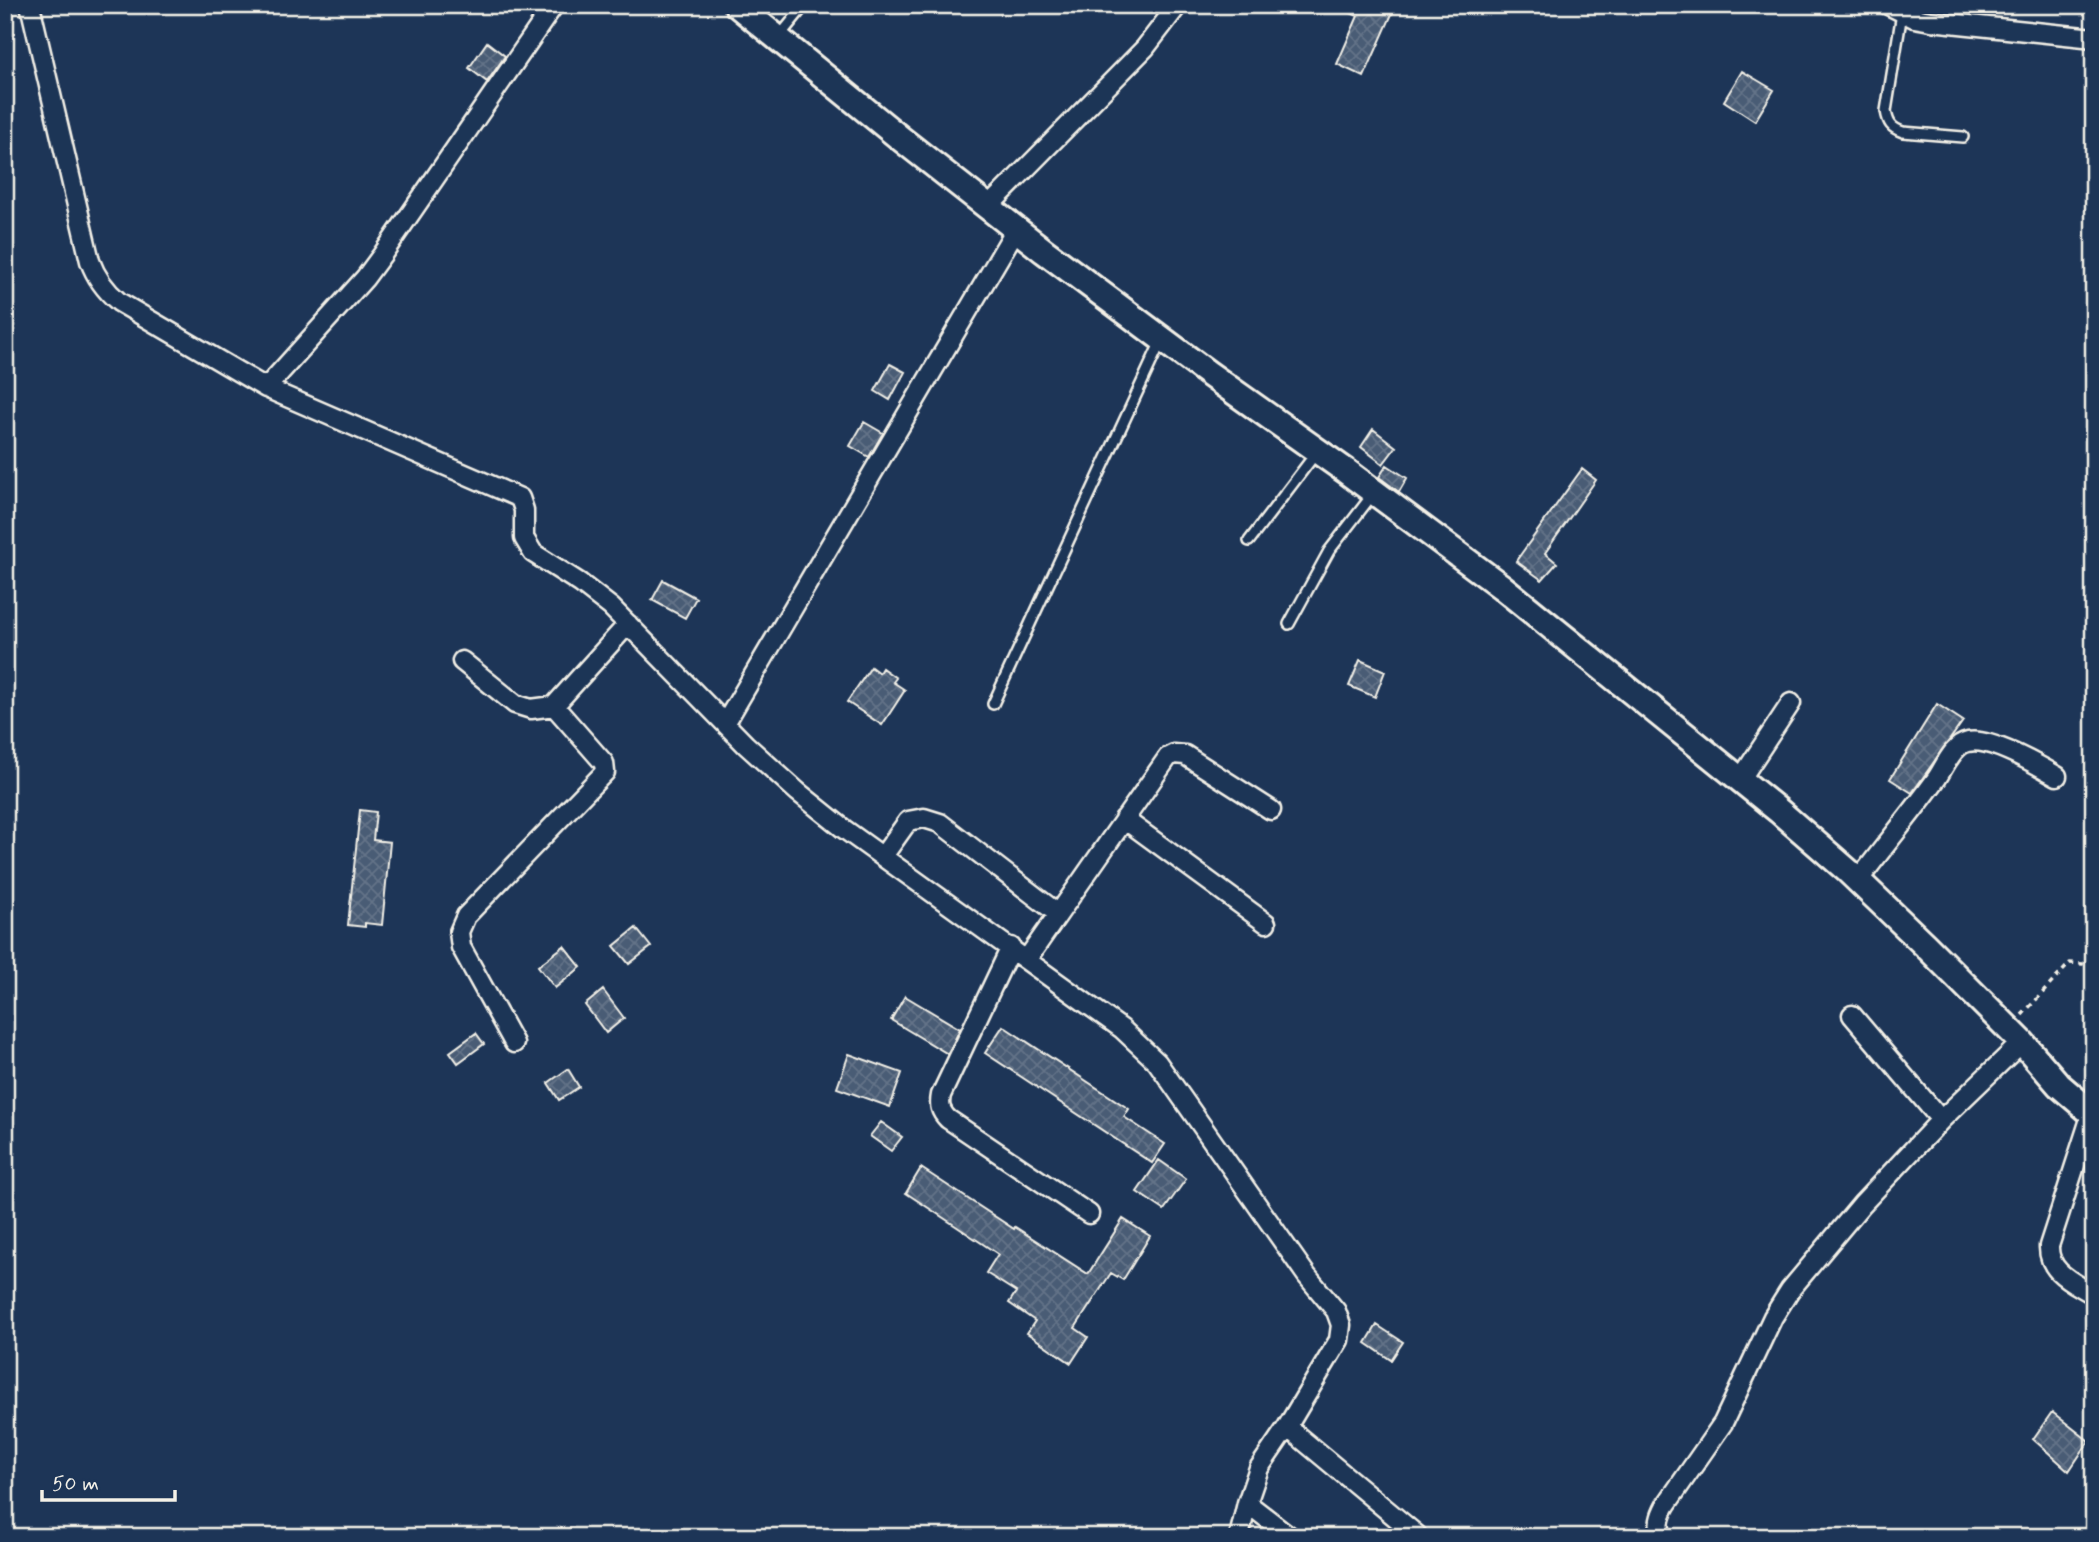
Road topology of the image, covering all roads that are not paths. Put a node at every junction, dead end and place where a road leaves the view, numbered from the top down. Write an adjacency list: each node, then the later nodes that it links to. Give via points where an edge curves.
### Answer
1 (30, 5): 13 (street, via 90,261 100,282 119,302)
2 (554, 5): 13 (street, via 365,278)
3 (737, 5): 8 (main road)
4 (805, 5): 8 (lane)
5 (1178, 5): 10 (street, via 1145,48)
6 (1895, 9): 7 (street, via 1931,21); 9 (lane, via 1888,121 1903,132)
7 (2094, 38)
8 (777, 39): 10 (main road)
9 (1963, 137)
10 (988, 207): 11 (main road)
11 (1016, 229): 12 (main road); 23 (street)
12 (1162, 338): 14 (main road); 20 (lane)
13 (266, 388): 17 (street, via 520,498 527,547 599,597)
14 (1317, 452): 15 (main road); 16 (lane)
15 (1374, 492): 18 (lane, via 1329,551); 25 (main road, via 1502,587)
16 (1249, 541)
17 (628, 624): 22 (street); 23 (street)
18 (1289, 624)
19 (462, 661): 22 (street, via 515,704 531,709)
20 (993, 704)
21 (1791, 704): 25 (street)
22 (554, 706): 36 (street, via 604,763 605,772 466,916 458,932 461,947)
23 (726, 722): 28 (street, via 798,792)
24 (2057, 776): 29 (street, via 2024,757 1978,741 1965,742)
25 (1740, 780): 29 (main road)
26 (1271, 810): 27 (street, via 1185,755 1174,754)
27 (1124, 819): 30 (street); 31 (street)
28 (883, 856): 30 (street, via 908,821 924,818 940,823); 32 (street)
29 (1858, 881): 35 (main road)
30 (1058, 913): 33 (street)
31 (1266, 923)
32 (1011, 947): 33 (street); 39 (street, via 939,1104 948,1119)
33 (1027, 959): 41 (street, via 1122,1029 1157,1062 1336,1311 1341,1325 1339,1340)
34 (1852, 1015): 38 (street)
35 (2016, 1036): 37 (main road); 38 (street)
36 (514, 1044)
37 (2093, 1114): 40 (street, via 2049,1246 2049,1258 2061,1273)
38 (1941, 1120): 46 (street, via 1862,1204 1781,1303 1723,1423 1666,1505 1658,1529)
39 (1089, 1214)
40 (2094, 1295)
41 (1287, 1427): 42 (street, via 1259,1468); 43 (street)
42 (1247, 1503): 44 (street); 45 (street)
43 (1417, 1535)
44 (1239, 1537)
45 (1291, 1537)
46 (1661, 1537)

